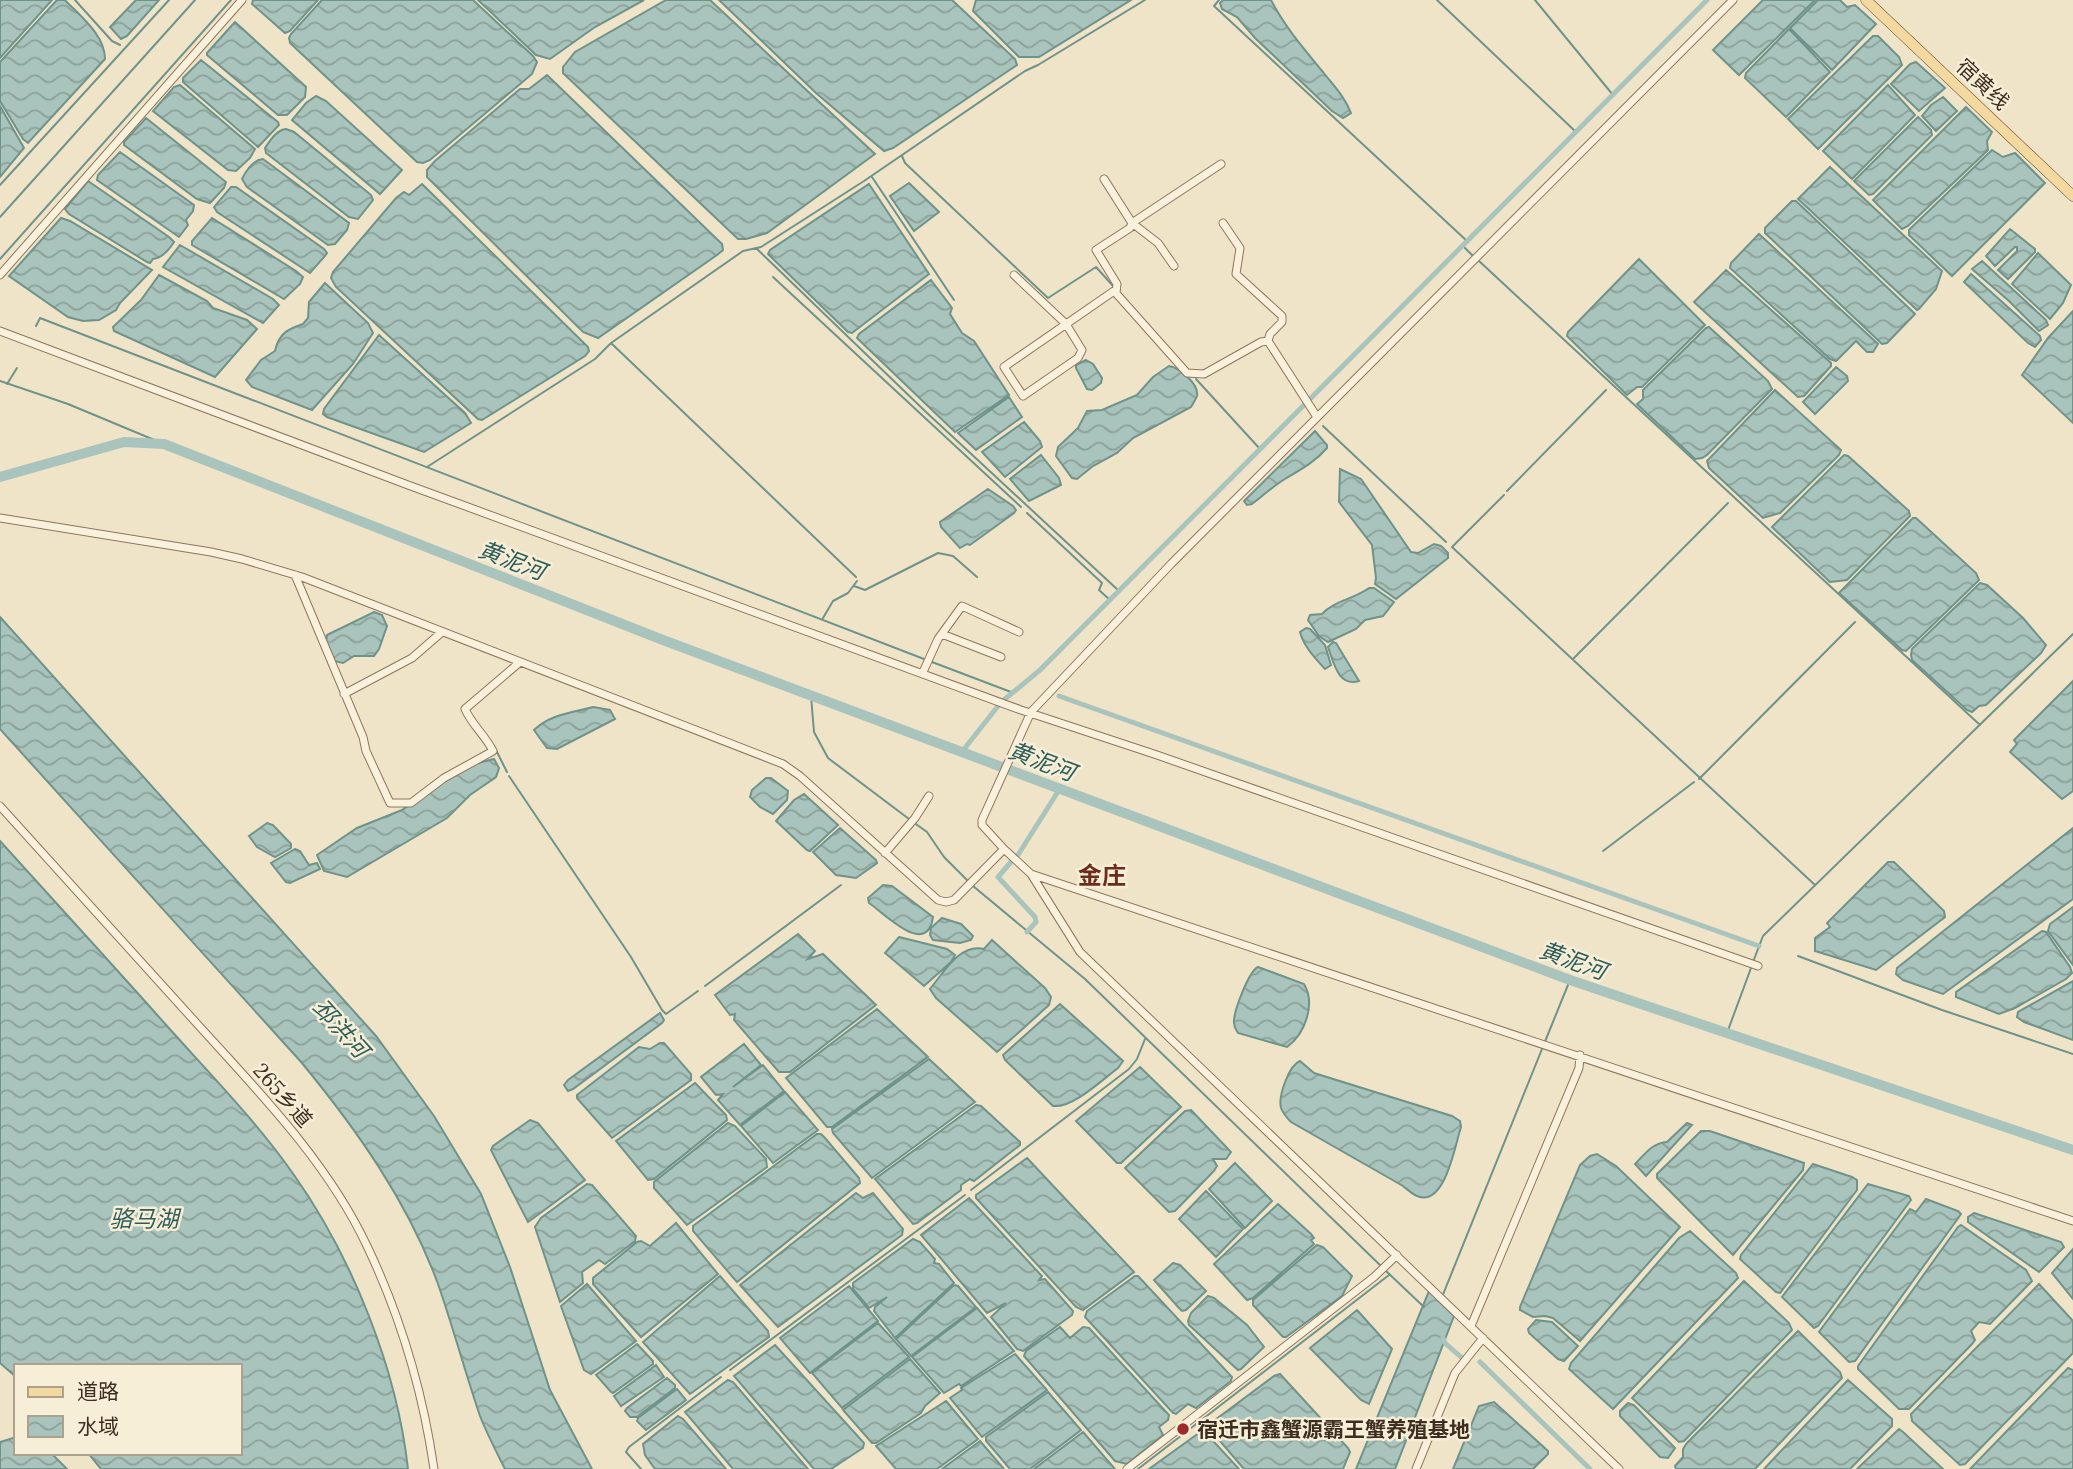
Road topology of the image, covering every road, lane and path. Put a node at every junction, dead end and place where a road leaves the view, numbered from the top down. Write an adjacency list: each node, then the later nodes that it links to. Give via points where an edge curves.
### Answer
1 (242, 0): 10 (street)
2 (1732, 0): 16 (street)
3 (1866, 0): 6 (main road, 宿黄线)
4 (1221, 164): 7 (street)
5 (1104, 179): 7 (street)
6 (2073, 196)
7 (1132, 223): 9 (street, via 1158,243); 12 (street, via 1096,250 1117,284)
8 (1223, 223): 15 (street, via 1240,248 1236,274 1282,316)
9 (1174, 266)
10 (0, 275)
11 (1014, 275): 13 (street)
12 (1116, 293): 13 (street); 15 (street, via 1187,373 1204,374)
13 (1066, 324): 13 (street, via 1004,368 1023,396 1081,355)
14 (0, 331): 24 (street)
15 (1268, 341): 16 (street)
16 (1317, 417): 26 (street)
17 (0, 518): 18 (street, via 211,552)
18 (295, 575): 19 (street); 25 (street)
19 (442, 632): 23 (street); 25 (street, via 412,658)
20 (1019, 632): 21 (street, via 962,606)
21 (942, 634): 22 (street); 24 (street)
22 (1001, 657)
23 (520, 662): 25 (street, via 465,709 494,751 444,778 411,803 390,803); 30 (street, via 783,764)
24 (923, 672): 26 (street)
25 (344, 694)
26 (1031, 712): 29 (street, via 982,825); 32 (street)
27 (929, 796): 30 (street)
28 (0, 806): 38 (street, 265乡道, via 255,1087 302,1143 337,1196 367,1245 405,1343)
29 (1003, 849): 30 (street, via 961,894 946,902); 31 (street)
30 (885, 853)
31 (1031, 874): 33 (street); 35 (street, via 1080,952)
32 (1758, 966)
33 (1580, 1055): 34 (street); 36 (street, via 1579,1068)
34 (2073, 1221)
35 (1397, 1255): 36 (street); 39 (street)
36 (1471, 1326): 37 (street)
37 (1483, 1338): 40 (street, via 1455,1373); 41 (street)
38 (434, 1469)
39 (1127, 1469)
40 (1416, 1469)
41 (1619, 1469)

